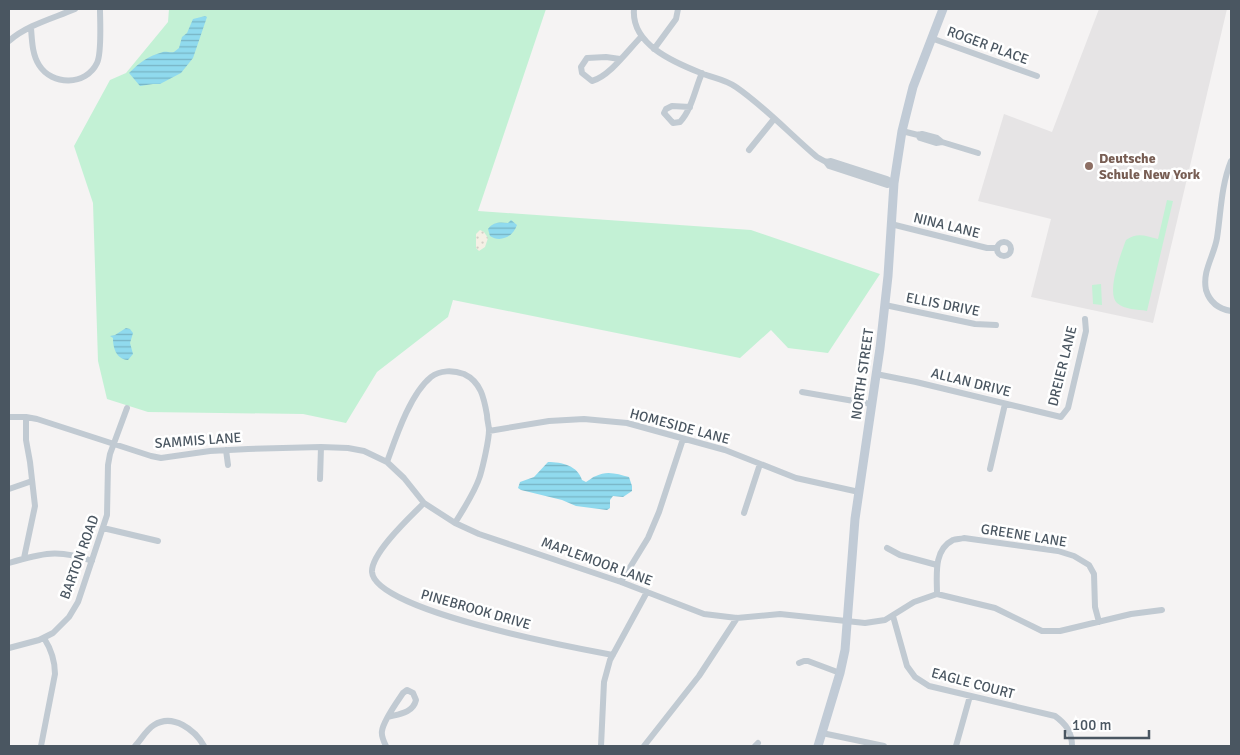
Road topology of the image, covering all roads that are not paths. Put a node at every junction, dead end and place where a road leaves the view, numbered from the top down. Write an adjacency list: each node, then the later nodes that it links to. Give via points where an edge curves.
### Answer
1 (76, 9): 6 (street)
2 (100, 9): 6 (street, via 98,60 89,73 79,79 60,81 40,66 35,56)
3 (634, 9): 7 (street)
4 (678, 9): 10 (street, via 676,19)
5 (943, 9): 8 (main road, NORTH STREET)
6 (31, 28): 9 (street)
7 (641, 37): 10 (street); 11 (street)
8 (931, 38): 13 (street, ROGER PLACE); 16 (main road, NORTH STREET, via 913,87)
9 (9, 41)
10 (654, 49): 12 (street)
11 (620, 59): 11 (street, via 600,78 592,81 582,73 581,67 586,58)
12 (702, 73): 14 (street); 15 (street, via 735,86)
13 (1036, 76)
14 (690, 107)
15 (774, 119): 17 (street); 21 (street, via 830,166 886,185)
16 (902, 131): 18 (street); 21 (main road, NORTH STREET)
17 (749, 150)
18 (978, 153)
19 (1231, 161): 20 (street)
20 (1229, 174): 25 (street, via 1205,283 1211,301 1221,309)
21 (894, 183): 22 (main road, NORTH STREET)
22 (892, 224): 23 (street, NINA LANE); 24 (main road, NORTH STREET)
23 (996, 248)
24 (885, 305): 27 (street, ELLIS DRIVE, via 975,324); 28 (main road, NORTH STREET)
25 (1231, 311)
26 (1085, 319): 34 (street, DREIER LANE, via 1086,331 1068,408)
27 (996, 325)
28 (876, 374): 30 (main road, NORTH STREET); 31 (street, ALLAN DRIVE)
29 (802, 392): 30 (street)
30 (871, 404): 49 (main road, NORTH STREET)
31 (1005, 404): 34 (street, ALLAN DRIVE); 45 (street)
32 (127, 408): 38 (street, BARTON ROAD)
33 (26, 417): 35 (street, SAMMIS LANE); 38 (street, SAMMIS LANE); 47 (street)
34 (1061, 417)
35 (9, 418)
36 (489, 430): 37 (street, HOMESIDE LANE, via 584,419 627,423); 42 (street, via 483,395 476,384 462,373 438,373 416,396); 52 (street, via 480,476)
37 (683, 438): 43 (street, HOMESIDE LANE); 60 (street, via 648,538)
38 (113, 443): 40 (street, SAMMIS LANE, via 161,458); 53 (street, BARTON ROAD, via 108,465 108,508)
39 (321, 447): 40 (street, SAMMIS LANE); 41 (street, SAMMIS LANE); 46 (street)
40 (226, 450): 44 (street)
41 (364, 451): 42 (street, MAPLEMOOR LANE)
42 (387, 462): 50 (street, MAPLEMOOR LANE)
43 (760, 464): 49 (street, HOMESIDE LANE, via 796,478); 51 (street)
44 (228, 465)
45 (990, 469)
46 (320, 479)
47 (32, 481): 48 (street); 56 (street, via 34,513)
48 (9, 489)
49 (859, 492): 66 (main road, NORTH STREET)
50 (424, 503): 52 (street, MAPLEMOOR LANE); 70 (street, PINEBROOK DRIVE, via 392,536 374,564 373,575 381,586 408,602 492,629)
51 (744, 513)
52 (455, 523): 60 (street, MAPLEMOOR LANE)
53 (104, 528): 54 (street); 57 (street, BARTON ROAD)
54 (158, 542)
55 (887, 548): 59 (street, via 900,555)
56 (24, 558): 57 (street, via 52,553); 58 (street)
57 (92, 561): 68 (street, BARTON ROAD, via 78,602 69,617)
58 (9, 563)
59 (938, 565): 62 (street, GREENE LANE); 67 (street, GREENE LANE, via 940,552 952,540 964,538 1074,556 1089,566 1094,574)
60 (621, 582): 61 (street, MAPLEMOOR LANE)
61 (647, 592): 65 (street, MAPLEMOOR LANE, via 704,614); 70 (street)
62 (938, 594): 64 (street, MAPLEMOOR LANE, via 914,602); 67 (street, via 995,608 1042,631 1060,631)
63 (1162, 610): 67 (street)
64 (893, 616): 66 (street, MAPLEMOOR LANE, via 865,623); 73 (street, EAGLE COURT, via 907,666 915,677 929,686)
65 (737, 618): 66 (street, MAPLEMOOR LANE, via 780,614); 81 (street, via 699,676)
66 (848, 622): 72 (main road, NORTH STREET)
67 (1098, 622)
68 (44, 638): 69 (street, BARTON ROAD); 76 (street, via 53,656 55,674)
69 (9, 648)
70 (613, 655): 80 (street, via 604,682)
71 (799, 664): 72 (street, via 808,661)
72 (840, 673): 75 (main road, NORTH STREET)
73 (970, 696): 84 (street); 85 (street, EAGLE COURT, via 1055,716 1069,730)
74 (388, 717): 74 (street, via 410,710 416,703 415,696 406,690); 79 (street, via 382,730)
75 (822, 733): 82 (main road, NORTH STREET); 83 (street)
76 (41, 746)
77 (135, 746): 78 (street, via 161,722 188,728)
78 (204, 746)
79 (386, 746)
80 (601, 746)
81 (644, 746)
82 (818, 746)
83 (884, 746)
84 (956, 746)
85 (1072, 746)

